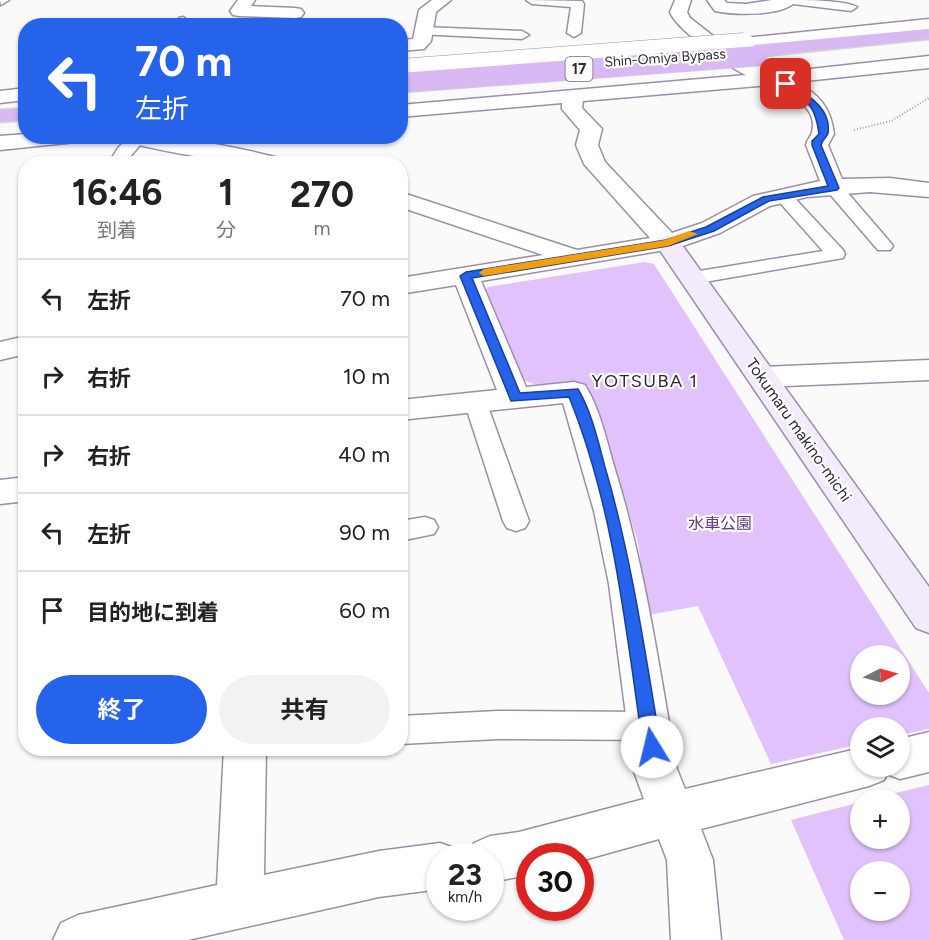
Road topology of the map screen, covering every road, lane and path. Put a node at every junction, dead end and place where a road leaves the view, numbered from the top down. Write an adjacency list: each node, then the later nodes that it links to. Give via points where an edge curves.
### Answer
1 (247, 0): 8 (street, via 239,11)
2 (443, 0): 10 (street, via 428,10)
3 (532, 0): 11 (lane, via 578,4)
4 (683, 0): 20 (street, via 679,14 685,23 736,63)
5 (715, 0): 6 (street, via 726,8 769,7)
6 (791, 0): 7 (lane)
7 (851, 7)
8 (295, 13)
9 (929, 24): 16 (street, 17)
10 (423, 31): 13 (lane); 15 (street, via 418,45)
11 (574, 33)
12 (929, 34): 16 (highway, Shin-Omiya Bypass / 17)
13 (522, 35)
14 (929, 39): 16 (highway, Shin-Omiya Bypass / 17)
15 (408, 46)
16 (752, 50): 18 (street, 17, bridge); 19 (highway, Shin-Omiya Bypass / 17); 21 (highway, Shin-Omiya Bypass / 17, bridge)
17 (929, 62): 20 (street)
18 (408, 69)
19 (408, 77)
20 (771, 79): 24 (street); 31 (street, via 786,84 815,104 824,134)
21 (408, 82)
22 (18, 95): 23 (street)
23 (0, 97)
24 (573, 97): 28 (street); 42 (street, via 572,109 591,129 586,145 595,164)
25 (929, 98): 31 (path, via 891,121)
26 (18, 106): 27 (highway)
27 (0, 107)
28 (408, 110)
29 (18, 115): 30 (highway)
30 (0, 116)
31 (818, 139): 38 (street)
32 (18, 141): 33 (street)
33 (0, 143)
34 (134, 144): 36 (lane)
35 (178, 144): 37 (street)
36 (121, 156)
37 (237, 156)
38 (834, 188): 39 (street, via 879,185); 40 (street); 43 (lane)
39 (929, 190)
40 (783, 196): 42 (street, via 766,199 710,229); 46 (lane, via 836,254)
41 (408, 203): 44 (street)
42 (668, 243): 44 (street); 46 (street, Tokumaru makino-michi)
43 (884, 246)
44 (578, 258): 45 (street)
45 (466, 276): 47 (street); 52 (street)
46 (693, 278): 51 (street, Tokumaru makino-michi)
47 (408, 285)
48 (18, 347): 49 (street)
49 (0, 351)
50 (929, 370): 51 (street)
51 (762, 377): 58 (street, Tokumaru makino-michi)
52 (516, 398): 53 (street); 59 (street, via 574,392 611,511 627,584)
53 (475, 401): 54 (street); 57 (lane)
54 (408, 409)
55 (18, 490): 56 (street)
56 (0, 492)
57 (516, 521)
58 (929, 617)
59 (648, 726): 60 (lane, via 498,725); 65 (street, via 655,769)
60 (408, 730)
61 (929, 752): 63 (street)
62 (245, 756): 68 (street)
63 (910, 757)
64 (850, 771): 65 (street)
65 (672, 814): 66 (street); 70 (street, via 690,860)
66 (504, 857)
67 (426, 868): 68 (street, via 379,874)
68 (240, 905): 69 (street)
69 (94, 938)
70 (696, 940)

